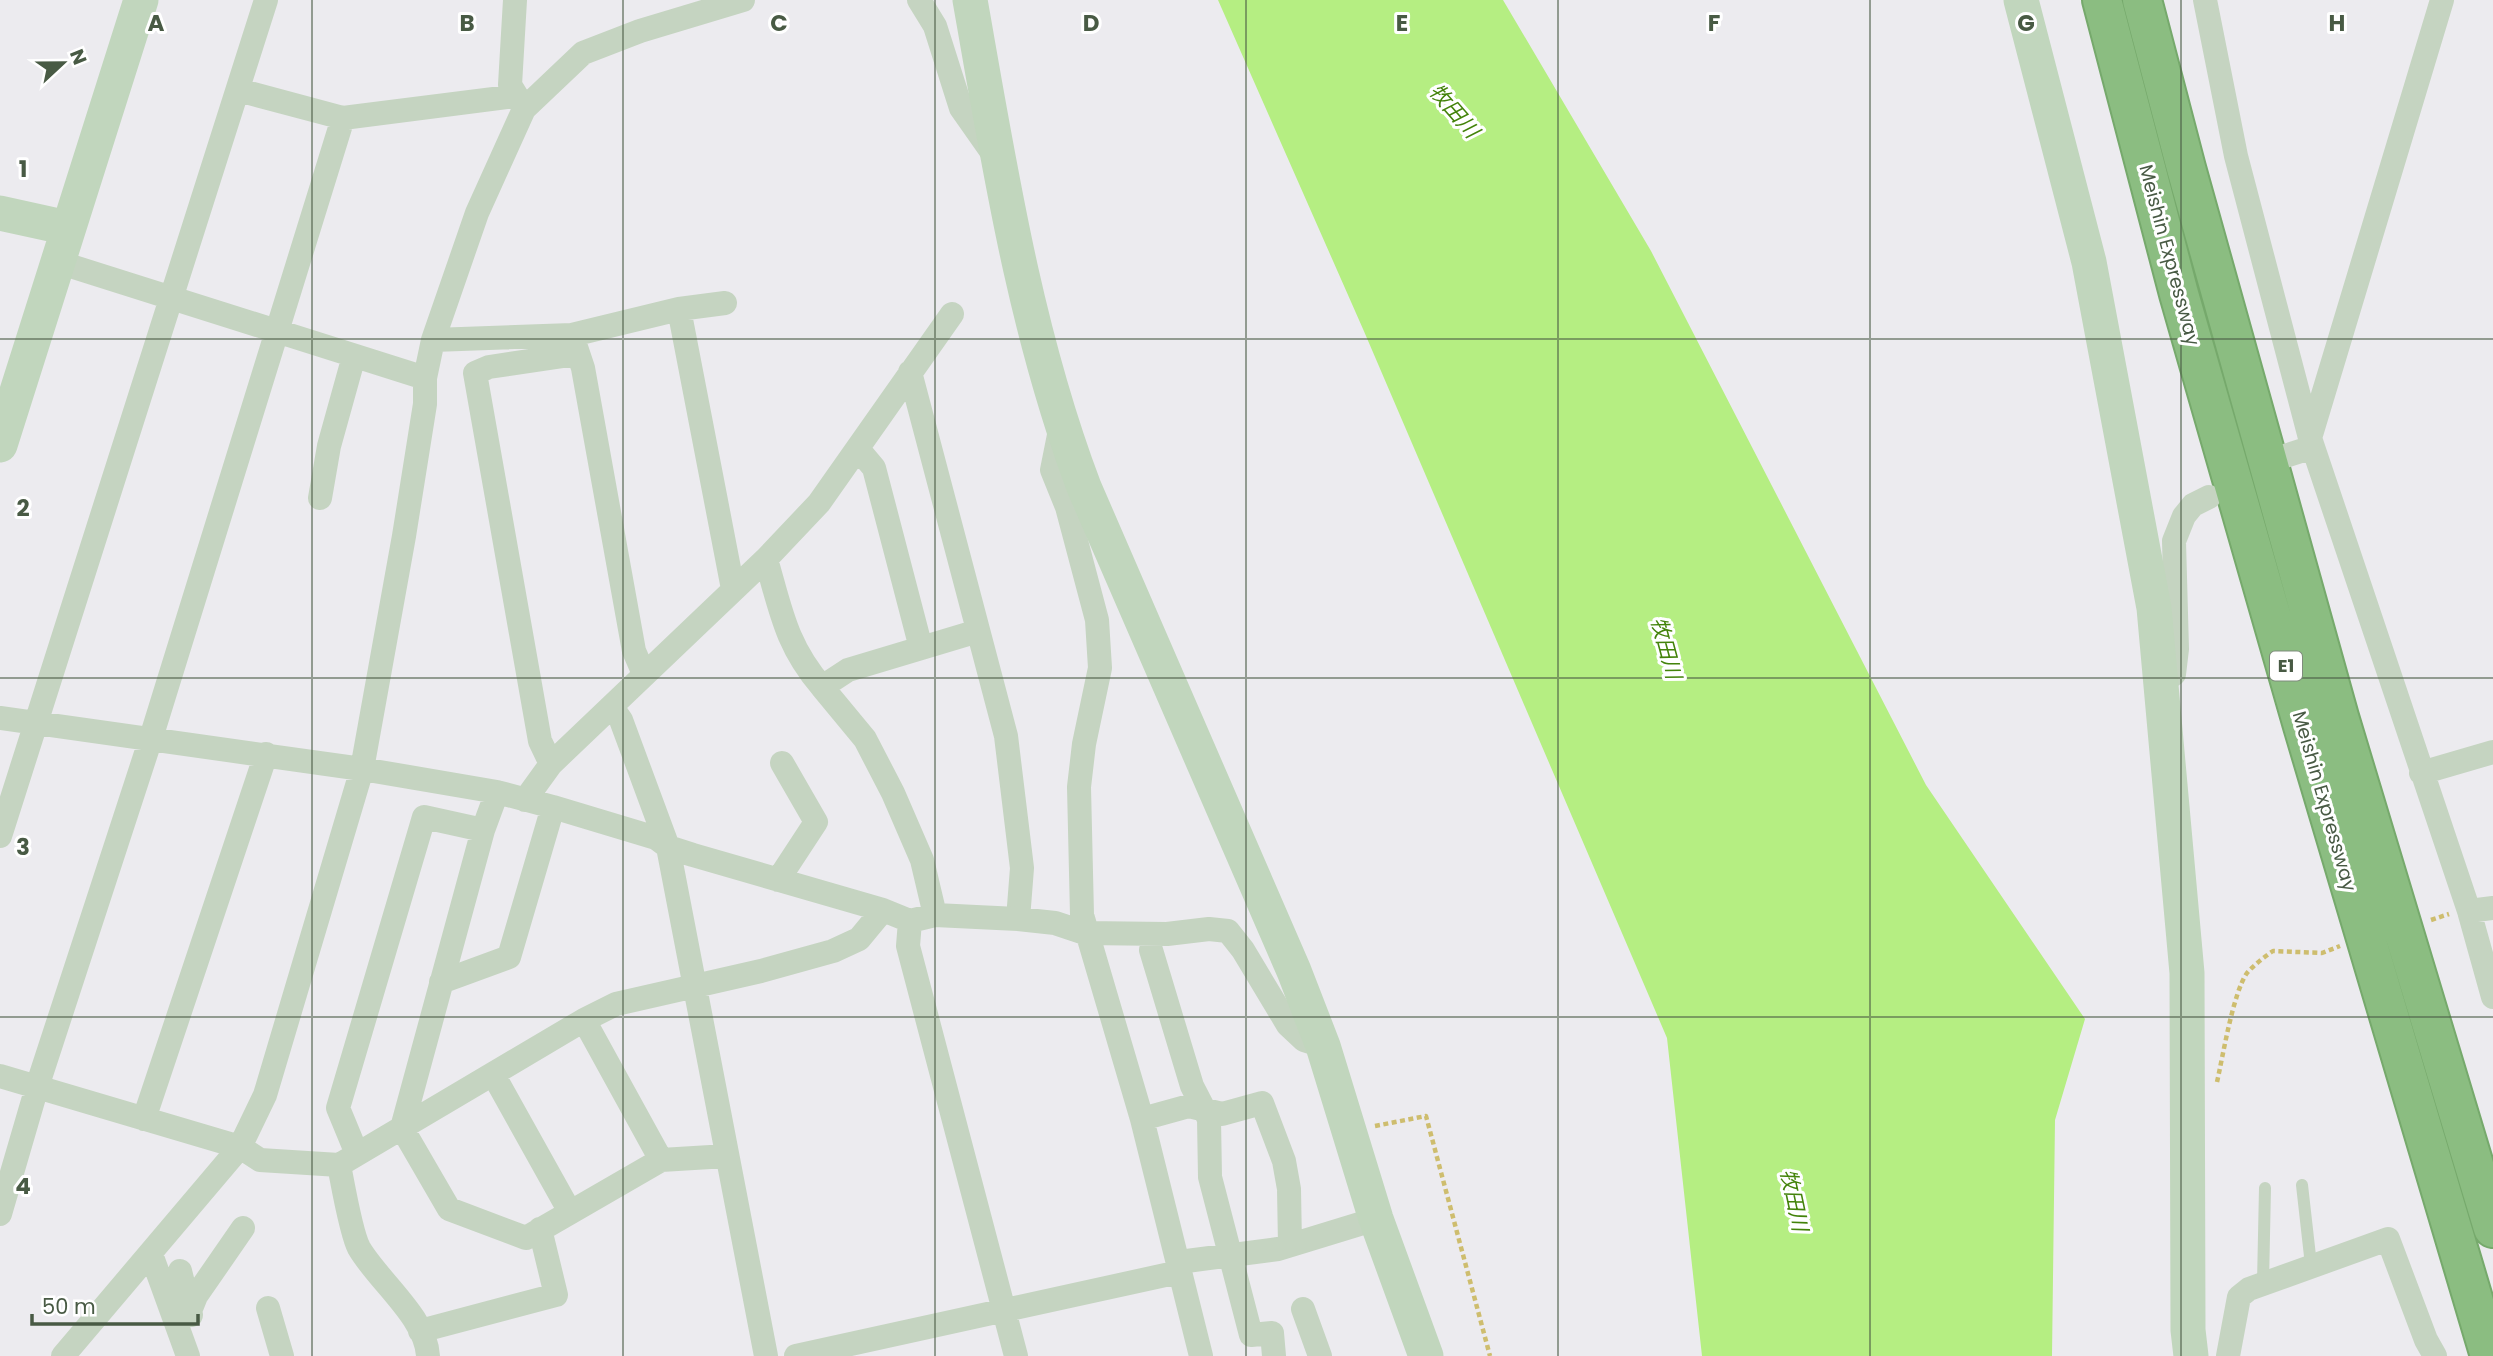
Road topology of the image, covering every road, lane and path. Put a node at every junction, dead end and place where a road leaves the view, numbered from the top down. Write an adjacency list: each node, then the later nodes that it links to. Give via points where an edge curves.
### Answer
1 (141, 0): 17 (street)
2 (266, 0): 12 (street)
3 (515, 0): 13 (street, via 510,85)
4 (743, 0): 13 (street, via 640,30 583,53)
5 (919, 0): 15 (street, via 935,26 961,108)
6 (970, 0): 15 (street)
7 (2021, 0): 41 (street, via 2089,262 2154,608)
8 (2102, 0): 107 (highway, Meishin Expressway / E1, via 2182,307)
9 (2142, 0): 93 (highway, Meishin Expressway / E1, via 2339,717)
10 (2205, 0): 30 (street, via 2236,156)
11 (2442, 0): 30 (street)
12 (238, 90): 14 (street); 19 (street)
13 (520, 102): 14 (street); 24 (street)
14 (342, 118): 23 (street)
15 (998, 161): 29 (street)
16 (0, 213): 17 (street)
17 (68, 228): 18 (street)
18 (58, 262): 19 (street); 31 (street)
19 (172, 297): 23 (street); 45 (street)
20 (725, 303): 21 (street)
21 (679, 309): 25 (street); 37 (street)
22 (952, 314): 27 (street)
23 (278, 331): 26 (street); 46 (street)
24 (433, 340): 25 (street); 28 (street)
25 (575, 345): 40 (street, via 583,368 634,651); 50 (street, via 475,373 540,741)
26 (354, 356): 28 (street); 35 (street)
27 (910, 372): 32 (street); 38 (street)
28 (425, 378): 51 (street, via 404,536)
29 (1061, 425): 66 (street, via 1052,470 1097,620 1100,668 1079,787); 73 (street)
30 (2311, 443): 33 (street); 52 (street)
31 (0, 445)
32 (858, 449): 36 (street, via 819,503); 39 (street, via 874,468)
33 (2286, 456)
34 (2209, 497): 41 (street, via 2184,516 2174,541 2177,649 2174,674)
35 (320, 498)
36 (766, 559): 37 (street); 42 (street, via 789,637)
37 (733, 589): 40 (street)
38 (978, 631): 39 (street); 64 (street, via 1006,736 1022,867)
39 (921, 648): 42 (street, via 848,670)
40 (644, 674): 43 (street)
41 (2160, 683): 122 (street, via 2188,973)
42 (822, 687): 63 (street, via 865,739 893,793 922,860)
43 (612, 707): 50 (street); 58 (street, via 621,720)
44 (0, 718): 45 (street)
45 (37, 723): 46 (street); 57 (street)
46 (151, 738): 48 (street); 77 (street)
47 (2493, 752): 52 (street)
48 (265, 754): 51 (street); 79 (street)
49 (782, 763): 59 (street, via 816,822)
50 (551, 764): 54 (street)
51 (362, 769): 53 (street); 83 (street, via 265,1095)
52 (2421, 772): 62 (street)
53 (497, 793): 54 (street); 56 (street)
54 (525, 800): 55 (street)
55 (553, 807): 58 (street, via 656,838); 69 (street, via 509,957)
56 (483, 830): 69 (street); 85 (street, via 424,817 338,1108)
57 (0, 836)
58 (668, 847): 59 (street); 70 (street)
59 (778, 880): 61 (street)
60 (2493, 908): 62 (street)
61 (883, 910): 65 (street); 70 (street, via 859,939 833,951)
62 (2469, 911): 71 (street)
63 (935, 915): 64 (street); 65 (street)
64 (1018, 919): 66 (street, via 1055,923)
65 (910, 920): 103 (street, via 908,946)
66 (1086, 933): 73 (street, via 1228,931 1288,1025 1304,1041); 80 (street)
67 (2341, 945): 76 (path, via 2322,953 2273,951 2247,974)
68 (1151, 950): 78 (street, via 1192,1086)
69 (442, 982): 81 (street)
70 (695, 986): 72 (street, via 616,1004); 84 (street)
71 (2493, 997)
72 (584, 1020): 74 (street); 86 (street)
73 (1323, 1046): 82 (street)
74 (493, 1074): 81 (street); 89 (street)
75 (0, 1076): 77 (street)
76 (2217, 1084)
77 (37, 1087): 79 (street); 90 (street)
78 (1204, 1109): 80 (street, via 1189,1106); 95 (street, via 1222,1114 1262,1103 1284,1161); 97 (street, via 1209,1119 1210,1177)
79 (144, 1119): 83 (street)
80 (1142, 1119): 99 (street)
81 (402, 1128): 85 (street); 94 (street, via 449,1209 526,1238)
82 (1349, 1129): 91 (street); 121 (path, via 1426,1116)
83 (240, 1147): 85 (street, via 260,1160); 96 (street)
84 (727, 1156): 86 (street); 114 (street)
85 (348, 1160): 106 (street, via 358,1246)
86 (661, 1160): 89 (street)
87 (2302, 1185): 98 (lane)
88 (2265, 1188): 101 (lane)
89 (570, 1212): 94 (street)
90 (0, 1214)
91 (1376, 1219): 95 (street); 120 (street)
92 (243, 1228): 105 (street)
93 (2493, 1228)
94 (540, 1229): 106 (street, via 556,1295)
95 (1290, 1245): 97 (street)
96 (151, 1254): 109 (street); 110 (street)
97 (1228, 1255): 99 (street); 118 (street, via 1251,1335 1272,1333)
98 (2311, 1265): 101 (street); 124 (street, via 2388,1239)
99 (1179, 1267): 103 (street); 117 (street)
100 (180, 1272): 105 (street)
101 (2263, 1283): 123 (street, via 2239,1297)
102 (268, 1308): 112 (street)
103 (1004, 1309): 108 (street); 116 (street)
104 (1303, 1309): 119 (street)
105 (190, 1311): 111 (street)
106 (420, 1331): 113 (street)
107 (2486, 1343)
108 (848, 1350): 115 (street)
109 (63, 1356)
110 (188, 1356)
111 (203, 1356)
112 (282, 1356)
113 (428, 1356)
114 (766, 1356)
115 (796, 1356)
116 (1016, 1356)
117 (1202, 1356)
118 (1274, 1356)
119 (1320, 1356)
120 (1426, 1356)
121 (1490, 1356)
122 (2191, 1356)
123 (2228, 1356)
124 (2435, 1356)

